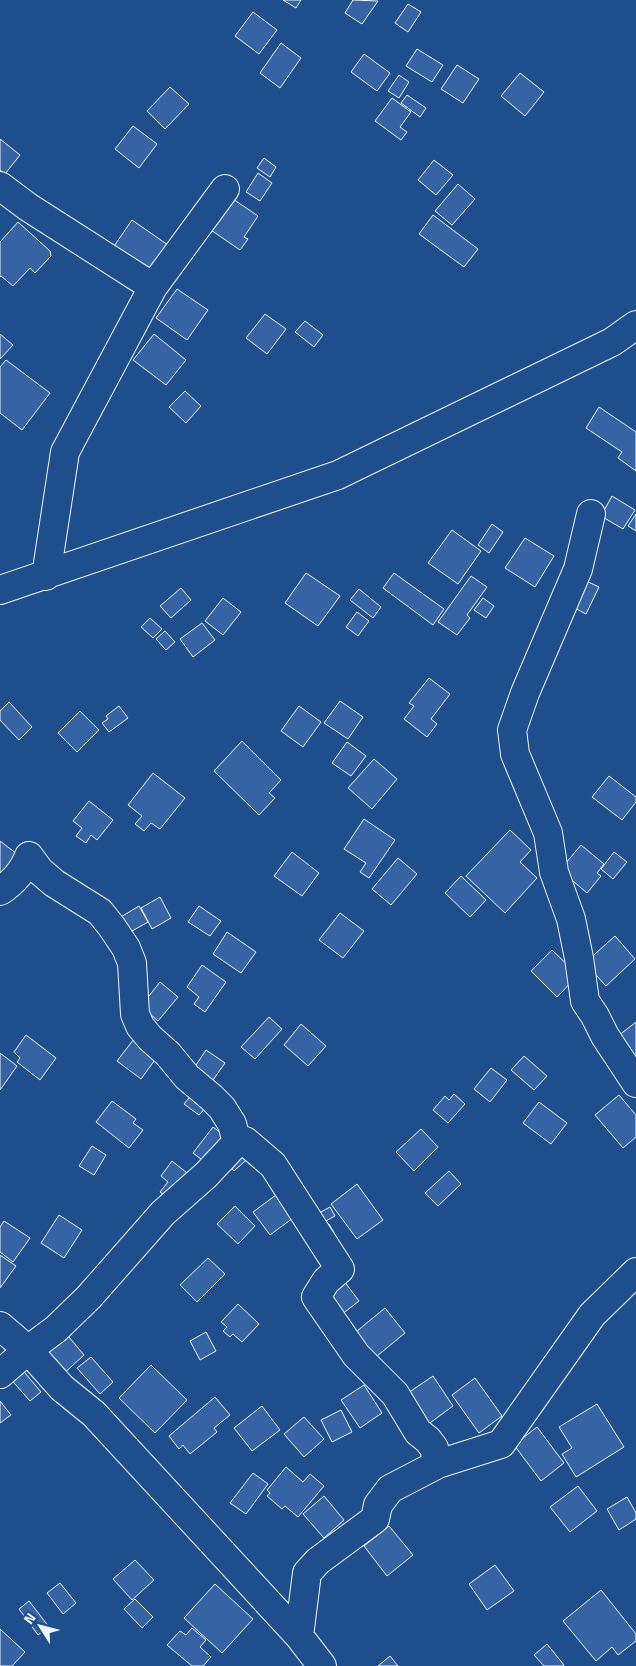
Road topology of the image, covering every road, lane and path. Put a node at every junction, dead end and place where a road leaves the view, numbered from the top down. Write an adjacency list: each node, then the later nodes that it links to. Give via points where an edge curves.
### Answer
1 (0, 186): 3 (street)
2 (225, 190): 3 (street)
3 (152, 287): 6 (street, via 65,452)
4 (636, 325): 6 (street, via 612,342 338,475)
5 (591, 514): 9 (street, via 578,569 512,730 516,754 548,833 554,872 571,919 585,1001)
6 (46, 576): 7 (street)
7 (0, 590)
8 (0, 891): 10 (street, via 25,868 28,856 54,883 100,912 126,948 132,963 135,1014 140,1026 222,1108 232,1124)
9 (636, 1083)
10 (237, 1142): 13 (street, via 163,1213 89,1297 56,1329); 15 (street, via 245,1142 273,1165 340,1269 326,1281 316,1297 356,1355 395,1394 418,1432 434,1448)
11 (636, 1272): 15 (street, via 592,1315 501,1444)
12 (0, 1326): 13 (street)
13 (28, 1350): 14 (street); 16 (street, via 62,1388 94,1414)
14 (0, 1374)
15 (438, 1464): 16 (street, via 390,1489 378,1505 375,1520 318,1560 307,1573)
16 (299, 1636): 17 (street)
17 (322, 1666)

